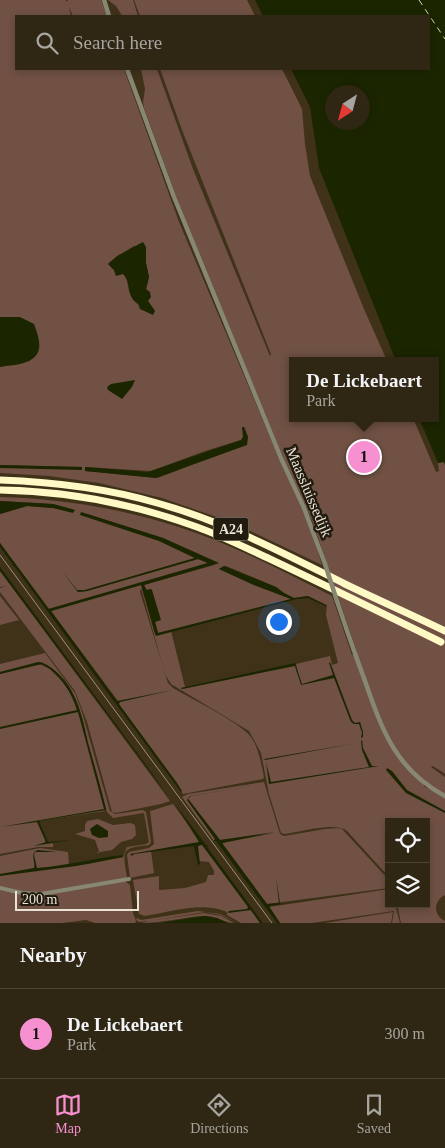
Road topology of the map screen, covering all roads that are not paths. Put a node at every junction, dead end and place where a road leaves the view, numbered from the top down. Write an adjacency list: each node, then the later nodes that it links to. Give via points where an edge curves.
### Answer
1 (104, 0): 2 (street)
2 (109, 15)
3 (128, 70): 8 (street, Maassluissedijk, bridge, via 174,197 304,508 371,699 390,743 412,773)
4 (0, 480): 6 (highway, A24, via 100,490 185,512 250,538)
5 (0, 490): 7 (highway, A24, via 83,497 182,522 231,541)
6 (445, 631)
7 (441, 642)
8 (445, 796)
9 (129, 879): 10 (street, via 41,894)
10 (0, 888)

